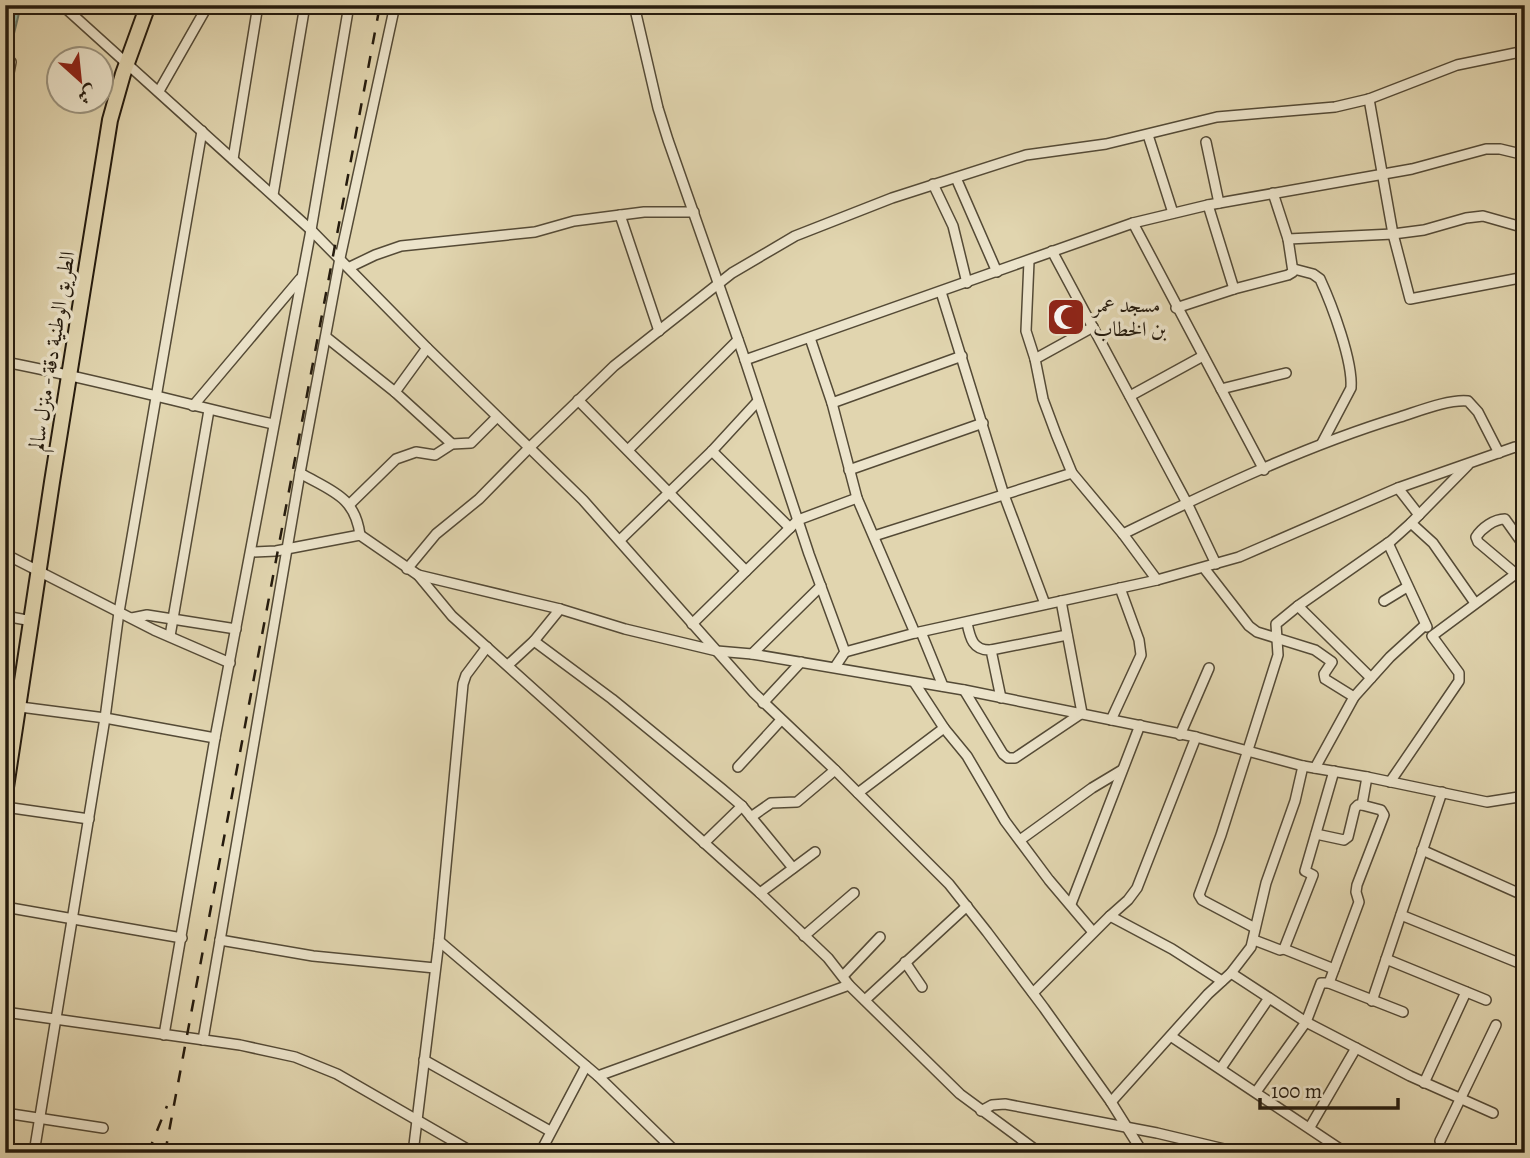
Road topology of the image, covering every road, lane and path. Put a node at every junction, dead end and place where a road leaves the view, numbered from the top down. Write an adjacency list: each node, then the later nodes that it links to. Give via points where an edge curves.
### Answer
1 (62, 5): 14 (street)
2 (148, 5): 11 (main road, الطريق الوطنية دقة - منزل سالم)
3 (159, 5): 11 (main road, الطريق الوطنية دقة - منزل سالم)
4 (208, 5): 15 (street)
5 (258, 5): 22 (street)
6 (305, 5): 27 (street)
7 (327, 5): 10 (street)
8 (395, 5): 39 (street)
9 (634, 5): 30 (street, via 658,108)
10 (349, 7): 35 (street)
11 (135, 42): 14 (main road, الطريق الوطنية دقة - منزل سالم)
12 (1525, 51): 17 (street, via 1457,65)
13 (11, 62): 16 (street)
14 (127, 62): 15 (street); 63 (main road, الطريق الوطنية دقة - منزل سالم, via 110,120)
15 (159, 91): 18 (street)
16 (5, 94)
17 (1369, 99): 19 (street, via 1335,107 1217,117); 23 (street)
18 (202, 131): 22 (street); 66 (street)
19 (1148, 135): 24 (street, via 1026,155); 31 (street)
20 (1206, 142): 28 (street)
21 (1525, 155): 23 (street, via 1486,149)
22 (233, 159): 27 (street)
23 (1383, 173): 26 (street); 36 (street)
24 (956, 178): 25 (street); 43 (street)
25 (933, 184): 46 (street, via 953,226); 47 (street, via 796,236)
26 (1273, 193): 28 (street); 37 (street)
27 (272, 195): 35 (street)
28 (1219, 203): 29 (street)
29 (1208, 205): 31 (street); 48 (street)
30 (694, 212): 32 (street); 47 (street)
31 (1173, 213): 33 (street)
32 (620, 215): 41 (street, via 574,220 535,232 401,246); 52 (street)
33 (1133, 223): 38 (street); 50 (street)
34 (1525, 228): 36 (street, via 1483,216)
35 (311, 230): 39 (street); 44 (street)
36 (1393, 234): 37 (street); 45 (street, via 1410,299)
37 (1288, 239): 42 (street)
38 (1052, 251): 40 (street); 51 (street)
39 (340, 258): 41 (street); 53 (street)
40 (1030, 261): 43 (street); 59 (street, via 1026,331)
41 (349, 267): 56 (street)
42 (1294, 269): 48 (street, via 1288,275); 76 (street, via 1320,279 1352,381)
43 (997, 272): 46 (street)
44 (302, 277): 71 (street); 75 (street)
45 (1525, 277)
46 (967, 283): 49 (street)
47 (719, 285): 52 (street); 55 (street)
48 (1234, 289): 50 (street)
49 (941, 292): 54 (street); 57 (street)
50 (1176, 308): 58 (street)
51 (1093, 327): 59 (street); 67 (street)
52 (659, 331): 68 (street)
53 (326, 337): 65 (street); 86 (street)
54 (810, 338): 60 (street); 70 (street)
55 (738, 340): 60 (street); 79 (street)
56 (427, 348): 65 (street); 73 (street)
57 (962, 356): 70 (street); 74 (street)
58 (1203, 356): 64 (street); 67 (street)
59 (1035, 359): 87 (street, via 1043,399)
60 (745, 360): 69 (street)
61 (5, 362): 63 (street)
62 (1286, 373): 64 (street)
63 (69, 374): 66 (street); 112 (main road, الطريق الوطنية دقة - منزل سالم)
64 (1221, 388): 85 (street)
65 (395, 392): 77 (street)
66 (156, 396): 71 (street); 125 (street)
67 (1130, 396): 92 (street)
68 (578, 400): 78 (street); 79 (street)
69 (758, 401): 80 (street); 95 (street)
70 (832, 403): 84 (street)
71 (193, 406): 72 (street)
72 (209, 411): 75 (street); 129 (street)
73 (498, 416): 77 (street, via 474,441); 78 (street)
74 (983, 423): 84 (street); 90 (street)
75 (273, 424): 105 (street)
76 (1322, 443): 81 (street, via 1464,400 1475,407); 85 (street)
77 (452, 444): 93 (street, via 435,455 416,452 396,459)
78 (529, 448): 101 (street); 110 (street, via 480,499 436,534)
79 (628, 450): 89 (street)
80 (712, 451): 89 (street); 97 (street)
81 (1499, 453): 82 (street, via 1515,447); 83 (street)
82 (1525, 458)
83 (1470, 464): 88 (street); 94 (street)
84 (849, 470): 91 (street)
85 (1264, 470): 92 (street)
86 (300, 473): 93 (street); 104 (street)
87 (1072, 473): 90 (street); 98 (street)
88 (1398, 488): 94 (street); 107 (street, via 1260,550)
89 (669, 492): 101 (street); 111 (street)
90 (1004, 495): 100 (street); 122 (street)
91 (857, 498): 95 (street); 100 (street)
92 (1187, 503): 98 (street); 107 (street)
93 (350, 504): 99 (street)
94 (1419, 515): 96 (street)
95 (798, 520): 97 (street); 116 (street)
96 (1411, 523): 102 (street); 121 (street, via 1433,544)
97 (790, 528): 111 (street)
98 (1123, 534): 115 (street)
99 (360, 535): 104 (street); 110 (street)
100 (874, 536): 134 (street)
101 (620, 540): 131 (street)
102 (1388, 543): 117 (street); 123 (street)
103 (1525, 547): 113 (street, via 1505,519 1488,525 1475,537)
104 (288, 549): 105 (street); 205 (street)
105 (251, 552): 133 (street)
106 (5, 554): 112 (street)
107 (1216, 564): 109 (street)
108 (1525, 567): 113 (street)
109 (1204, 568): 115 (street); 137 (street, via 1249,626)
110 (407, 569): 114 (street)
111 (747, 571): 131 (street)
112 (40, 574): 125 (street); 128 (main road, الطريق الوطنية دقة - منزل سالم)
113 (1516, 574): 121 (street)
114 (418, 575): 124 (street); 140 (street, via 452,616)
115 (1157, 580): 118 (street)
116 (821, 586): 143 (street); 144 (street)
117 (1408, 587): 120 (street); 132 (street)
118 (1120, 588): 119 (street); 161 (street, via 1141,654)
119 (1061, 601): 122 (street); 135 (street)
120 (1384, 601)
121 (1475, 603): 138 (street)
122 (1045, 604): 130 (street)
123 (1298, 606): 137 (street, via 1276,624); 150 (street)
124 (560, 608): 139 (street); 142 (street)
125 (119, 612): 127 (street); 159 (street)
126 (5, 617): 128 (street)
127 (132, 618): 129 (street, via 147,615); 136 (street)
128 (32, 621): 157 (main road, الطريق الوطنية دقة - منزل سالم)
129 (173, 621): 133 (street); 136 (street)
130 (967, 623): 134 (street); 141 (street, via 974,645)
131 (692, 624): 142 (street)
132 (1425, 625): 138 (street); 150 (street)
133 (236, 629): 145 (street)
134 (918, 632): 143 (street); 152 (street)
135 (1068, 635): 141 (street); 158 (street)
136 (170, 636): 145 (street)
137 (1276, 636): 154 (street, via 1331,660 1324,677); 167 (street, via 1280,650)
138 (1433, 636): 175 (street, via 1459,673 1459,681)
139 (534, 641): 147 (street); 181 (street)
140 (487, 647): 147 (street); 207 (street, via 463,684)
141 (992, 650): 155 (street)
142 (717, 651): 144 (street); 156 (street)
143 (845, 652): 148 (street)
144 (752, 654): 146 (street)
145 (230, 663): 166 (street)
146 (801, 663): 148 (street); 156 (street)
147 (508, 666): 187 (street)
148 (835, 667): 151 (street)
149 (1209, 668): 164 (street)
150 (1371, 678): 154 (street)
151 (914, 682): 152 (street); 163 (street)
152 (943, 686): 153 (street)
153 (964, 690): 155 (street); 158 (street, via 1008,758 1015,758)
154 (1354, 697): 170 (street)
155 (1001, 698): 158 (street)
156 (763, 703): 160 (street)
157 (12, 706): 159 (street); 178 (main road, الطريق الوطنية دقة - منزل سالم)
158 (1082, 713): 161 (street)
159 (105, 718): 166 (street); 184 (street)
160 (781, 720): 169 (street); 171 (street)
161 (1111, 720): 162 (street)
162 (1140, 725): 164 (street); 172 (street)
163 (944, 728): 177 (street); 186 (street)
164 (1180, 735): 165 (street)
165 (1196, 737): 167 (street); 198 (street, via 1136,888)
166 (215, 738): 204 (street)
167 (1247, 750): 168 (street); 200 (street, via 1199,895)
168 (1303, 766): 170 (street); 200 (street)
169 (738, 767)
170 (1315, 768): 173 (street)
171 (835, 770): 177 (street); 183 (street, via 797,802 771,803)
172 (1122, 770): 186 (street); 194 (street)
173 (1334, 771): 174 (street); 185 (street)
174 (1367, 777): 175 (street); 180 (street)
175 (1390, 782): 176 (street)
176 (1442, 792): 179 (street, via 1487,802); 188 (street)
177 (858, 793): 195 (street)
178 (5, 794)
179 (1525, 796)
180 (1362, 805): 185 (street, via 1355,808 1345,840); 213 (street, via 1384,815 1357,886 1359,902)
181 (742, 806): 183 (street); 187 (street)
182 (5, 807): 184 (street)
183 (751, 817): 190 (street)
184 (89, 819): 199 (street)
185 (1316, 834): 208 (street, via 1305,871 1313,875)
186 (1020, 840): 194 (street)
187 (704, 843): 191 (street)
188 (1422, 850): 193 (street); 197 (street)
189 (815, 852): 190 (street)
190 (793, 868): 191 (street)
191 (760, 893): 202 (street)
192 (854, 893): 202 (street)
193 (1525, 897)
194 (1071, 904): 201 (street)
195 (967, 906): 210 (street); 221 (street)
196 (5, 907): 199 (street)
197 (1401, 915): 209 (street); 211 (street)
198 (1110, 916): 201 (street); 216 (street)
199 (72, 917): 204 (street); 228 (street)
200 (1255, 928): 206 (street)
201 (1093, 932): 221 (street)
202 (804, 936): 215 (street)
203 (880, 937): 215 (street)
204 (182, 938): 231 (street)
205 (220, 940): 212 (street, via 313,956); 233 (street)
206 (1254, 940): 208 (street); 214 (street)
207 (439, 941): 212 (street); 236 (street)
208 (1284, 948): 213 (street)
209 (1386, 959): 220 (street); 225 (street)
210 (905, 961): 219 (street); 223 (street)
211 (1519, 964)
212 (435, 968): 235 (street)
213 (1334, 969): 217 (street)
214 (1231, 973): 216 (street); 222 (street)
215 (843, 976): 218 (street)
216 (1222, 981): 232 (street)
217 (1329, 983): 225 (street); 229 (street, via 1320,984)
218 (849, 985): 223 (street); 238 (street)
219 (922, 987)
220 (1466, 992): 224 (street); 239 (street)
221 (1033, 993): 242 (street)
222 (1269, 998): 229 (street); 237 (street)
223 (865, 1000): 243 (street)
224 (1486, 1000)
225 (1372, 1001): 227 (street)
226 (5, 1012): 228 (street)
227 (1403, 1012)
228 (55, 1018): 231 (street); 246 (street)
229 (1306, 1022): 234 (street); 240 (street)
230 (1496, 1025): 241 (street)
231 (164, 1035): 233 (street)
232 (1172, 1037): 237 (street); 242 (street)
233 (203, 1040): 247 (street, via 295,1057 337,1074)
234 (1356, 1048): 239 (street); 248 (street)
235 (424, 1060): 247 (street); 251 (street)
236 (586, 1066): 238 (street); 251 (street)
237 (1221, 1068): 240 (street)
238 (598, 1076): 257 (street)
239 (1424, 1083): 241 (street)
240 (1256, 1092): 248 (street)
241 (1459, 1099): 245 (street); 252 (street)
242 (1111, 1102): 250 (street)
243 (981, 1111): 250 (street, via 1005,1104); 258 (street)
244 (5, 1113): 246 (street)
245 (1493, 1113)
246 (38, 1118): 249 (street); 253 (street)
247 (417, 1120): 254 (street); 255 (street)
248 (1310, 1127): 261 (street)
249 (103, 1128)
250 (1129, 1129): 259 (street); 260 (street)
251 (550, 1131): 256 (street)
252 (1440, 1140)
253 (33, 1153)
254 (413, 1153)
255 (474, 1153)
256 (540, 1153)
257 (677, 1153)
258 (1040, 1153)
259 (1143, 1153)
260 (1241, 1153)
261 (1346, 1153)

